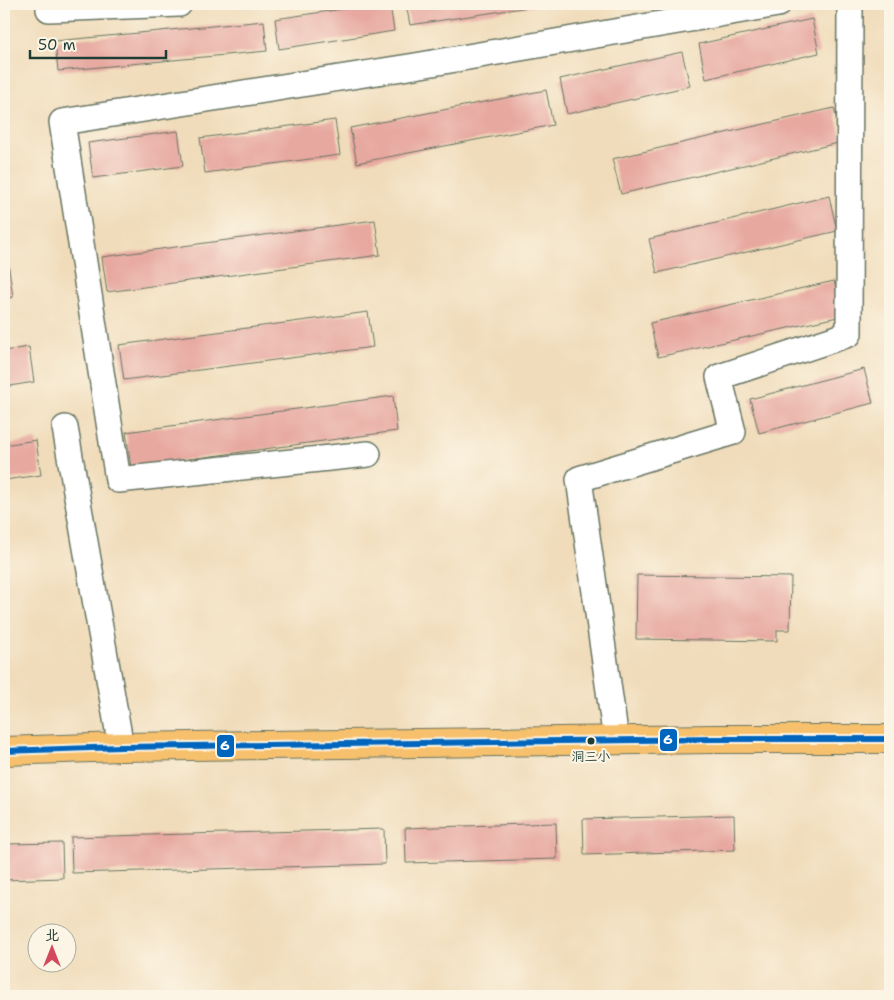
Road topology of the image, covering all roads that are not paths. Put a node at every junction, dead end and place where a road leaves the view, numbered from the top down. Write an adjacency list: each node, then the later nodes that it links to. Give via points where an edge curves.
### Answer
1 (48, 4): 2 (street, via 49,10)
2 (179, 4)
3 (778, 4): 6 (street, via 62,122 118,480)
4 (850, 4): 8 (street, via 849,334 719,377 733,432 578,478)
5 (64, 428): 9 (street)
6 (368, 454)
7 (890, 739): 8 (main road)
8 (616, 740): 9 (main road)
9 (121, 748): 10 (main road)
10 (4, 752)

